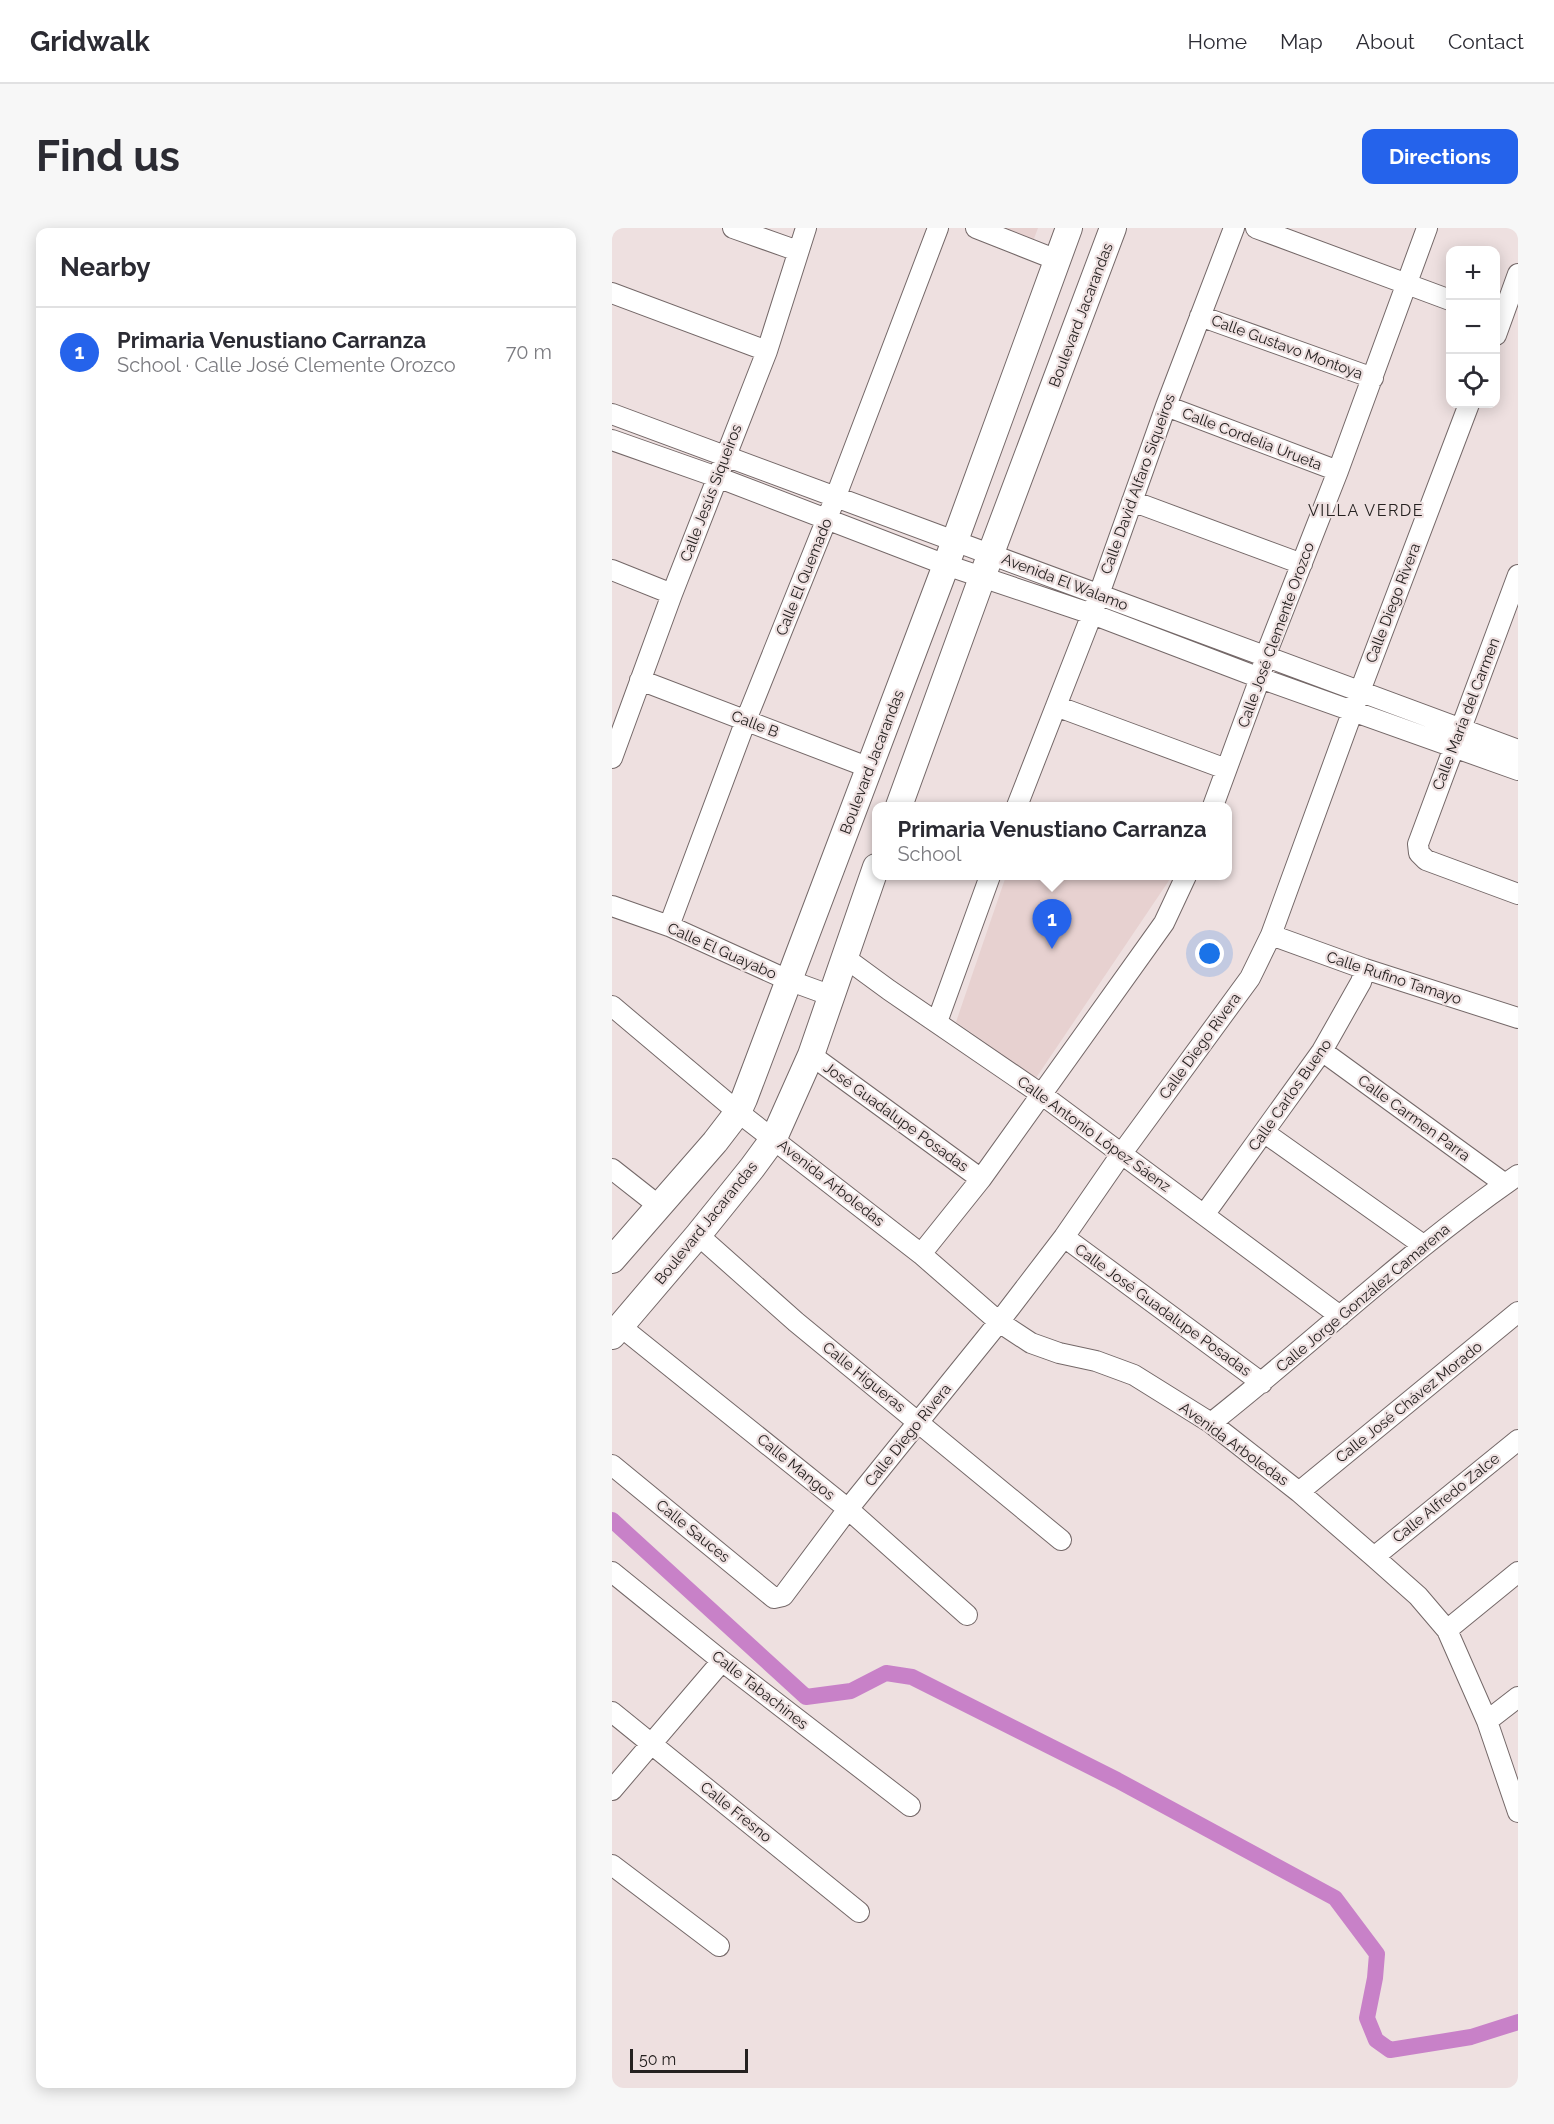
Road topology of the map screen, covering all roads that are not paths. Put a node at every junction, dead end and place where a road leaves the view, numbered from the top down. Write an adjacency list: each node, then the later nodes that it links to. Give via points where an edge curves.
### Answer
1 (734, 228): 10 (street)
2 (806, 228): 10 (street, Calle Jesús Siqueiros)
3 (938, 228): 27 (street, Calle El Quemado)
4 (976, 228): 11 (street)
5 (1069, 228): 11 (main road, Boulevard Jacarandas)
6 (1113, 228): 31 (main road, Boulevard Jacarandas)
7 (1234, 228): 16 (street, Calle David Alfaro Siqueiros)
8 (1256, 228): 13 (street)
9 (1427, 228): 13 (street, Calle José Clemente Orozco)
10 (798, 251): 18 (street, Calle Jesús Siqueiros)
11 (1057, 260): 30 (main road, Boulevard Jacarandas)
12 (1518, 274): 17 (street)
13 (1408, 283): 15 (street); 19 (street, Calle José Clemente Orozco)
14 (612, 293): 18 (street)
15 (1446, 298)
16 (1200, 316): 19 (street, Calle Gustavo Montoya); 20 (street, Calle David Alfaro Siqueiros)
17 (1503, 324)
18 (767, 351): 24 (street, Calle Jesús Siqueiros)
19 (1373, 378): 25 (street, Calle José Clemente Orozco)
20 (1166, 406): 25 (street, Calle Cordelia Urueta); 28 (street, Calle David Alfaro Siqueiros)
21 (1467, 408): 42 (street, Calle Diego Rivera)
22 (612, 414): 24 (street, Avenida El Walamo)
23 (612, 440): 26 (street, Avenida El Walamo)
24 (726, 454): 26 (street, Calle Jesús Siqueiros); 27 (street, Avenida El Walamo)
25 (1338, 471): 32 (street, Calle José Clemente Orozco)
26 (717, 477): 29 (street, Avenida El Walamo); 37 (street, Calle Jesús Siqueiros)
27 (836, 496): 29 (street, Calle El Quemado); 30 (street, Avenida El Walamo)
28 (1132, 501): 32 (street); 38 (street, Calle David Alfaro Siqueiros)
29 (827, 519): 33 (street, Avenida El Walamo); 45 (street, Calle El Quemado)
30 (954, 541): 31 (street, Avenida El Walamo); 33 (main road, Boulevard Jacarandas)
31 (991, 553): 36 (main road, Boulevard Jacarandas); 38 (street, Avenida El Walamo)
32 (1302, 564): 39 (street, Calle José Clemente Orozco)
33 (946, 565): 36 (street, Avenida El Walamo); 49 (main road, Boulevard Jacarandas)
34 (612, 570): 37 (street)
35 (1518, 575): 46 (street, Calle María del Carmen)
36 (982, 578): 38 (street, Avenida El Walamo); 52 (main road, Boulevard Jacarandas)
37 (672, 594): 41 (street, Calle Jesús Siqueiros)
38 (1095, 605): 39 (street, Avenida El Walamo); 40 (street, Avenida El Walamo); 43 (street, Calle David Alfaro Siqueiros)
39 (1266, 657): 40 (street, Calle José Clemente Orozco); 42 (street, Avenida El Walamo)
40 (1260, 678): 44 (street, Avenida El Walamo); 50 (street, Calle José Clemente Orozco)
41 (640, 680): 45 (street, Calle B); 48 (street, Calle Jesús Siqueiros)
42 (1360, 691): 44 (street, Calle Diego Rivera); 46 (street, Avenida El Walamo)
43 (1056, 706): 50 (street); 53 (street, Calle David Alfaro Siqueiros)
44 (1353, 711): 46 (street, Avenida El Walamo); 61 (street, Calle Diego Rivera)
45 (746, 720): 49 (street, Calle B); 60 (street, Calle El Quemado)
46 (1457, 738): 47 (street, Avenida El Walamo); 51 (street, Avenida El Walamo); 58 (street, Calle María del Carmen, via 1418,844 1419,853 1426,860)
47 (1518, 750)
48 (612, 758)
49 (870, 768): 64 (main road, Boulevard Jacarandas)
50 (1226, 769): 54 (street, Calle José Clemente Orozco)
51 (1518, 770)
52 (901, 802)
53 (1024, 802)
54 (1215, 802)
55 (872, 878): 62 (main road, Boulevard Jacarandas)
56 (989, 880): 68 (street)
57 (1184, 880): 71 (street, via 1164,923)
58 (1518, 894)
59 (612, 906): 60 (street, Calle El Guayabo)
60 (669, 926): 64 (street, Calle El Guayabo)
61 (1271, 935): 63 (street, Calle Rufino Tamayo); 75 (street, Calle Diego Rivera, via 1250,978)
62 (844, 957): 65 (main road, Boulevard Jacarandas); 68 (street, Calle Antonio López Sáenz)
63 (1365, 969): 67 (street, Calle Rufino Tamayo); 69 (street, Calle Carlos Bueno)
64 (788, 980): 65 (street, Calle El Guayabo); 72 (main road, Boulevard Jacarandas)
65 (832, 996): 70 (main road, Boulevard Jacarandas)
66 (612, 1006): 72 (street, Avenida Arboledas)
67 (1518, 1018)
68 (937, 1022): 71 (street, Calle Antonio López Sáenz)
69 (1322, 1051): 73 (street, Calle Carlos Bueno); 78 (street, Calle Carmen Parra)
70 (811, 1055): 74 (main road, Boulevard Jacarandas); 77 (street, José Guadalupe Posadas)
71 (1041, 1094): 75 (street, Calle Antonio López Sáenz); 77 (street)
72 (738, 1112): 74 (street, Avenida Arboledas); 79 (main road, Boulevard Jacarandas)
73 (1265, 1133): 80 (street, Calle Carlos Bueno); 83 (street)
74 (774, 1138): 81 (main road, Boulevard Jacarandas); 84 (street, Avenida Arboledas)
75 (1122, 1153): 80 (street, Calle Antonio López Sáenz); 82 (street, Calle Diego Rivera)
76 (612, 1169): 79 (street)
77 (981, 1179): 84 (street)
78 (1512, 1180): 83 (street, Calle Jorge González Camarena)
79 (659, 1206): 85 (main road, Boulevard Jacarandas)
80 (1204, 1215): 87 (street, Calle Antonio López Sáenz)
81 (698, 1235): 89 (main road, Boulevard Jacarandas); 91 (street, Calle Higueras, via 796,1322)
82 (1064, 1237): 88 (street, Calle Diego Rivera); 90 (street, Calle José Guadalupe Posadas)
83 (1423, 1245): 87 (street, Calle Jorge González Camarena)
84 (921, 1254): 88 (street, Avenida Arboledas)
85 (612, 1260)
86 (1518, 1312): 95 (street, Calle José Chávez Morado)
87 (1340, 1316): 90 (street, Calle Jorge González Camarena)
88 (999, 1322): 91 (street, Calle Diego Rivera); 92 (street, Avenida Arboledas, via 1032,1343 1134,1376)
89 (616, 1331): 96 (street, Calle Mangos)
90 (1263, 1383): 92 (street, Calle Jorge González Camarena)
91 (919, 1421): 96 (street, Calle Diego Rivera); 97 (street, Calle Higueras)
92 (1210, 1423): 95 (street, Avenida Arboledas)
93 (1518, 1440): 98 (street, Calle Alfredo Zalce)
94 (612, 1465): 101 (street, Calle Sauces)
95 (1299, 1492): 98 (street, Avenida Arboledas)
96 (848, 1509): 101 (street, Calle Diego Rivera, via 783,1596); 102 (street, Calle Mangos)
97 (1061, 1540)
98 (1374, 1557): 103 (street, Avenida Arboledas, via 1418,1596)
99 (612, 1572): 104 (street, Calle Tabachines)
100 (1518, 1572): 103 (street)
101 (774, 1598)
102 (967, 1615)
103 (1447, 1630): 107 (street, Avenida Arboledas)
104 (722, 1661): 108 (street); 110 (street, Calle Tabachines)
105 (1518, 1696): 107 (street)
106 (612, 1712): 108 (street, Calle Fresno)
107 (1487, 1721): 111 (street, Avenida Arboledas)
108 (651, 1743): 109 (street); 113 (street, Calle Fresno)
109 (612, 1790)
110 (910, 1806)
111 (1518, 1812)
112 (612, 1864): 114 (street)
113 (859, 1912)
114 (719, 1946)

